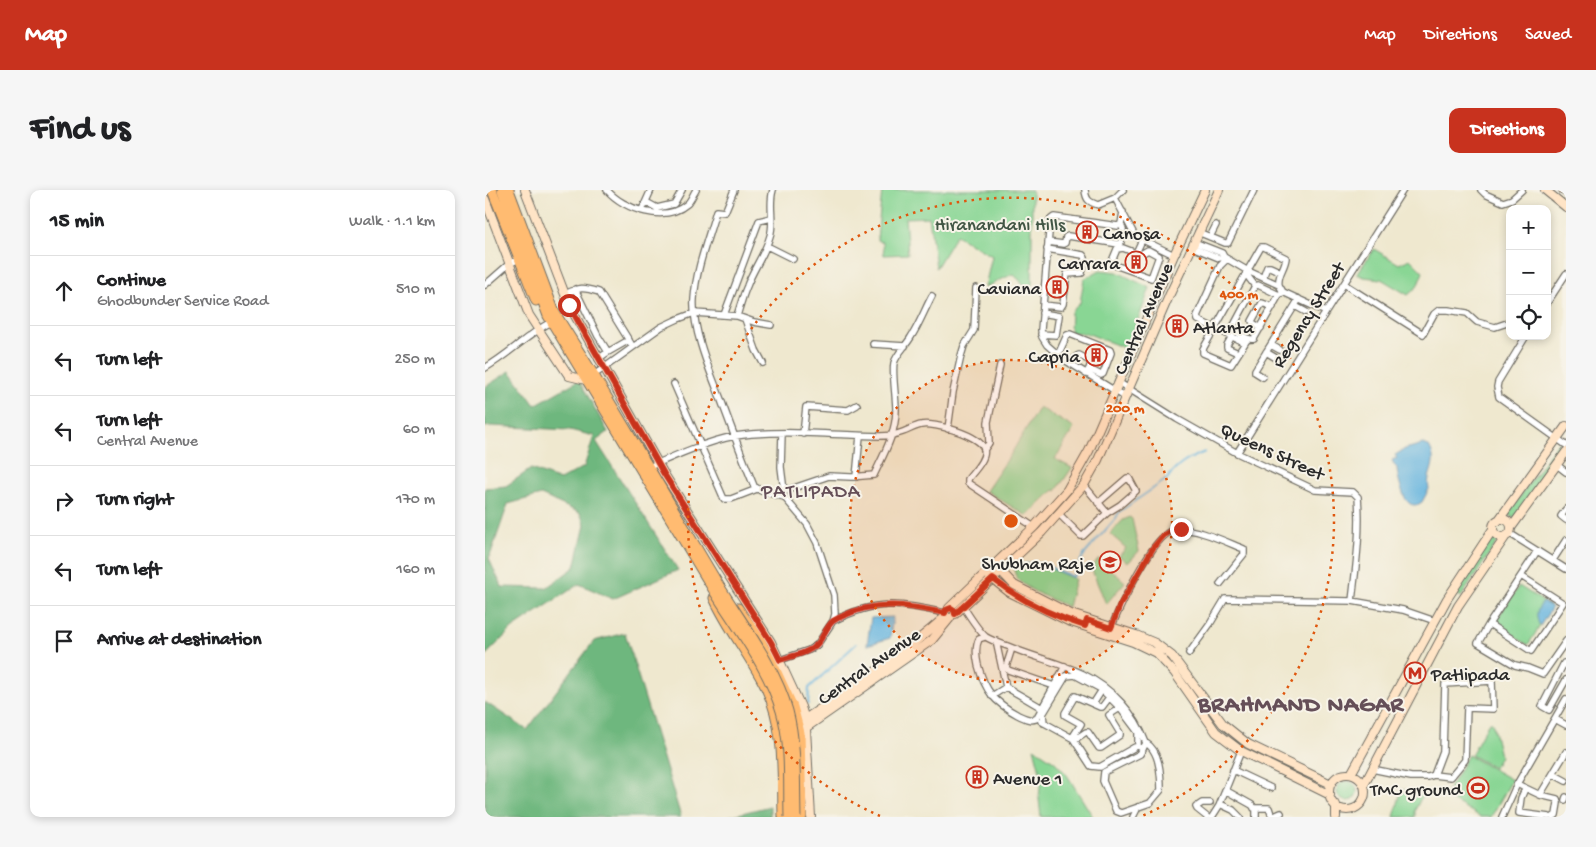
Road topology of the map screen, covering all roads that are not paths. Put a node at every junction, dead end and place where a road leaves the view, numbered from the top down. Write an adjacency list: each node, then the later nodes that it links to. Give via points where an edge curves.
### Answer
1 (492, 190): 41 (main road)
2 (501, 190): 71 (main road)
3 (509, 190): 71 (main road)
4 (514, 190): 71 (main road, via 558,310)
5 (525, 190): 54 (street)
6 (607, 190): 26 (street, via 614,198)
7 (651, 190): 24 (street)
8 (682, 190): 24 (street, via 674,204 657,208)
9 (686, 190): 21 (street)
10 (734, 190): 66 (street, via 725,212 716,211 697,278)
11 (773, 190): 28 (street)
12 (1085, 190): 22 (street, via 1086,199 1098,205)
13 (1123, 190): 22 (street)
14 (1205, 190): 38 (street, Central Avenue)
15 (1219, 190): 31 (street, Central Avenue)
16 (1253, 190): 32 (street, via 1227,243)
17 (1403, 190): 47 (street, Regency Street)
18 (1481, 190): 19 (street, via 1503,202)
19 (1522, 190)
20 (1545, 190): 25 (street)
21 (694, 192): 26 (street, via 688,203 677,210 649,213)
22 (1115, 198): 27 (street)
23 (485, 199): 42 (street)
24 (646, 202): 26 (street)
25 (1566, 207)
26 (642, 210)
27 (1123, 212): 29 (street); 33 (street, via 1135,236)
28 (771, 218): 35 (street, via 773,226); 69 (street, via 759,221)
29 (1121, 224): 36 (street, via 1119,244 1068,236 1063,244); 36 (street, via 1054,217 1050,220)
30 (1216, 225): 32 (street)
31 (1198, 232): 32 (street); 34 (street, Central Avenue)
32 (1210, 237)
33 (1142, 240): 37 (street); 38 (street)
34 (1193, 244): 39 (street, via 1222,253); 107 (street, Central Avenue)
35 (767, 246): 40 (street); 70 (street, via 747,286)
36 (1047, 246): 59 (street); 59 (street, via 1085,258 1082,273 1067,274 1061,307)
37 (1136, 253): 37 (street, via 1117,249 1113,264 1151,278 1159,256 1148,250)
38 (1174, 255): 104 (street, Central Avenue)
39 (1225, 258): 44 (street); 75 (street, via 1197,316 1198,320)
40 (793, 259)
41 (519, 260): 42 (street); 71 (main road, via 540,310 545,318)
42 (509, 264): 48 (street); 77 (street, via 529,315)
43 (1281, 272): 44 (street, via 1286,258 1261,247); 46 (street, via 1267,267); 50 (street)
44 (1247, 273): 46 (street); 49 (street); 75 (street)
45 (1566, 274): 56 (street)
46 (1263, 278): 50 (street)
47 (1344, 284): 65 (street, Regency Street); 73 (street, via 1423,334 1439,310 1467,314 1477,322 1495,327)
48 (485, 285)
49 (1255, 286): 53 (street); 60 (street)
50 (1279, 286): 53 (street)
51 (976, 288): 110 (street, via 974,330 961,356)
52 (575, 289): 54 (street); 58 (street); 81 (street, via 599,292)
53 (1281, 293): 57 (street); 62 (street)
54 (565, 294): 63 (street)
55 (932, 296): 88 (street)
56 (1551, 297)
57 (1299, 299): 61 (street); 65 (street)
58 (582, 303): 63 (street); 79 (street)
59 (1043, 305): 67 (street)
60 (1244, 306): 68 (street); 84 (street, via 1233,329)
61 (1295, 306): 64 (street); 86 (street)
62 (1273, 307): 68 (street, via 1262,303); 76 (street)
63 (571, 308): 83 (street)
64 (1306, 312)
65 (1326, 312): 121 (street, Regency Street)
66 (694, 313): 69 (street); 87 (street, via 661,327); 114 (street, via 705,358)
67 (1042, 313): 78 (street); 78 (street, via 1059,316 1056,334)
68 (1256, 313): 76 (street, via 1253,323)
69 (723, 314): 70 (street)
70 (737, 316): 72 (street)
71 (553, 318): 77 (street); 102 (main road)
72 (745, 319): 74 (street); 96 (street)
73 (1506, 323)
74 (771, 325)
75 (1215, 328): 80 (street); 92 (street, via 1203,353 1231,366)
76 (1261, 328): 84 (street, via 1255,339)
77 (538, 329): 99 (street); 102 (street, via 569,376)
78 (1041, 334): 93 (street, via 1047,345)
79 (598, 336): 83 (street); 90 (street)
80 (1232, 336): 84 (street); 92 (street, via 1227,348)
81 (629, 340): 87 (street); 90 (street)
82 (1524, 340): 116 (street, via 1498,382 1499,397)
83 (588, 341): 94 (street)
84 (1246, 341): 92 (street)
85 (873, 344): 88 (street)
86 (1271, 345): 89 (street); 91 (street)
87 (633, 346): 100 (street)
88 (905, 346): 113 (street, via 894,367 896,411)
89 (1280, 350)
90 (608, 352): 94 (street)
91 (1267, 352): 95 (street); 103 (street, via 1255,370)
92 (1238, 353)
93 (1059, 355): 97 (street); 101 (street, via 1070,334 1110,350 1103,374)
94 (598, 358): 100 (street)
95 (1276, 358)
96 (763, 362)
97 (1071, 364): 101 (street); 101 (street, via 1079,355 1091,361)
98 (1000, 366): 119 (street, via 988,422 989,442)
99 (485, 368)
100 (604, 368): 102 (street); 122 (street)
101 (1088, 371): 106 (street)
102 (590, 377): 124 (main road); 148 (main road)
103 (1263, 378)
104 (1118, 382): 106 (street, Central Avenue); 107 (street, Queens Street)
105 (674, 384): 118 (street)
106 (1115, 391): 107 (street); 137 (street, Central Avenue, via 1089,451 1067,490)
107 (1127, 393): 121 (street, Queens Street); 127 (street, Central Avenue, via 1098,460)
108 (857, 405): 112 (street, via 848,410 806,407)
109 (1566, 426): 116 (street)
110 (948, 429): 113 (street, via 922,424); 119 (street, via 974,438)
111 (782, 433): 112 (street); 114 (street); 129 (street)
112 (803, 434): 115 (street)
113 (892, 435): 115 (street); 126 (street, via 874,475)
114 (734, 436): 118 (street); 128 (street)
115 (860, 436): 126 (street)
116 (1557, 438): 117 (street); 136 (street)
117 (1566, 446)
118 (701, 447): 122 (street); 128 (street, via 724,499)
119 (984, 450): 137 (street, via 984,457 968,482)
120 (1566, 452): 123 (street)
121 (1237, 453): 153 (street, Queens Street, via 1315,490 1356,494 1360,517)
122 (658, 463): 124 (street); 169 (street)
123 (1557, 465): 125 (street); 139 (street)
124 (649, 466): 148 (main road)
125 (1566, 472)
126 (856, 477): 129 (street, via 829,476)
127 (1083, 485): 131 (street); 133 (street, Central Avenue)
128 (757, 489): 130 (street)
129 (784, 491): 130 (street)
130 (776, 494): 158 (street, via 790,503 817,542 834,595)
131 (1098, 503): 134 (street); 134 (street, via 1129,478 1135,493)
132 (1566, 509): 135 (street, via 1561,516)
133 (1059, 513): 134 (street, via 1081,536); 145 (street, Central Avenue)
134 (1107, 514)
135 (1566, 520)
136 (1498, 521): 138 (street); 139 (street, via 1507,522)
137 (1034, 526): 143 (street, Central Avenue)
138 (1493, 529): 139 (street, via 1501,537); 152 (street)
139 (1509, 533): 141 (street); 156 (street)
140 (1566, 540): 142 (street)
141 (1537, 551): 142 (street); 147 (street)
142 (1553, 560): 144 (street)
143 (994, 565): 145 (street); 146 (street, Central Avenue)
144 (1566, 569)
145 (1001, 571): 149 (street, Central Avenue); 160 (street, via 1014,585)
146 (986, 573): 149 (street); 157 (street, Central Avenue)
147 (1521, 576): 154 (street); 161 (street)
148 (709, 577): 151 (main road); 190 (main road, via 727,591 758,636); 191 (main road, via 715,601 767,690)
149 (993, 579): 155 (street, Central Avenue); 160 (street, via 1009,592 1068,621)
150 (1219, 584): 162 (street, via 1244,550 1189,529 1172,530 1153,548 1120,605)
151 (717, 589): 218 (main road, bridge, via 768,676 781,711 788,750); 219 (main road, bridge, via 773,673 788,710 794,750)
152 (1447, 599): 156 (street); 159 (street)
153 (1352, 601): 159 (street, via 1403,610); 168 (street, via 1225,599)
154 (1564, 602): 161 (street, via 1531,651)
155 (963, 606): 157 (street, Central Avenue); 163 (street)
156 (1458, 606): 173 (street)
157 (949, 614): 158 (street, via 890,604 852,611); 190 (street, Central Avenue)
158 (833, 621): 169 (street, via 817,645)
159 (1435, 621): 172 (street)
160 (1086, 623): 162 (street); 167 (street)
161 (1489, 624): 165 (street, via 1477,643 1515,666 1543,674)
162 (1111, 628): 167 (street, via 1155,643)
163 (985, 636): 164 (street); 181 (street, via 979,639 976,657 983,682)
164 (996, 641): 166 (street); 177 (street)
165 (1566, 641)
166 (1012, 648): 171 (street); 176 (street, via 1006,667 1008,670)
167 (1158, 650): 193 (street, via 1216,732); 201 (street, via 1172,656 1223,724 1248,744)
168 (1189, 653)
169 (780, 660): 190 (street, via 801,707)
170 (1566, 663): 175 (street)
171 (1065, 666): 176 (street); 180 (street, via 1085,674)
172 (1405, 674): 173 (street); 197 (street)
173 (1419, 680): 196 (street)
174 (1566, 680): 178 (street)
175 (1553, 684): 178 (street); 178 (street, via 1542,704 1548,710)
176 (1054, 686): 184 (street)
177 (1006, 687): 181 (street); 184 (street)
178 (1564, 689)
179 (1102, 690): 180 (street); 183 (street); 188 (street, via 1075,674 1066,676 1043,714)
180 (1111, 695): 183 (street, via 1102,706); 185 (street); 192 (street, via 1136,721)
181 (992, 696): 186 (street, via 1024,718)
182 (1566, 699): 187 (street)
183 (1093, 704): 188 (street, via 1075,696 1065,713 1081,724 1072,738)
184 (1042, 708): 186 (street)
185 (1120, 708): 192 (street, via 1138,732); 192 (street, via 1109,715 1120,736 1101,748 1088,732 1074,742 1093,767 1100,767)
186 (1036, 719): 188 (street)
187 (1555, 719): 189 (street); 202 (street)
188 (1044, 723)
189 (1566, 725)
190 (802, 726): 191 (street, Central Avenue); 220 (main road); 221 (street)
191 (780, 737): 217 (main road)
192 (1142, 746): 212 (street, via 1152,748 1159,768 1161,790 1150,803); 216 (street, via 1139,754 1104,772 1103,781)
193 (1242, 751): 195 (street); 207 (street)
194 (1566, 753): 198 (street)
195 (1234, 767): 204 (street); 206 (street)
196 (1372, 769): 199 (street, via 1411,777); 203 (street)
197 (1351, 774): 201 (street, via 1339,776); 203 (street)
198 (1553, 774): 200 (street); 208 (street)
199 (1434, 775): 199 (street, via 1451,777 1465,760 1467,708 1493,709 1492,681 1445,684 1443,751)
200 (1566, 781)
201 (1331, 784): 207 (street)
202 (1517, 784): 205 (street); 229 (street)
203 (1364, 785): 215 (street, via 1362,802)
204 (1271, 788)
205 (1525, 788): 208 (street); 230 (street, via 1519,813)
206 (1225, 790): 210 (street); 213 (street)
207 (1330, 795): 211 (street)
208 (1540, 795): 231 (street, via 1558,801 1556,816)
209 (1210, 803): 223 (street, via 1196,807)
210 (1220, 804): 224 (street); 225 (street)
211 (1336, 805): 215 (street); 228 (street)
212 (1138, 807): 216 (street); 222 (street)
213 (1254, 808): 226 (street); 227 (street, via 1269,808)
214 (1281, 813): 227 (street)
215 (1353, 813)
216 (1119, 814)
217 (783, 817)
218 (789, 817)
219 (796, 817)
220 (802, 817)
221 (811, 817)
222 (1133, 817)
223 (1207, 817)
224 (1213, 817)
225 (1240, 817)
226 (1256, 817)
227 (1272, 817)
228 (1336, 817)
229 (1502, 817)
230 (1549, 817)
231 (1553, 817)

